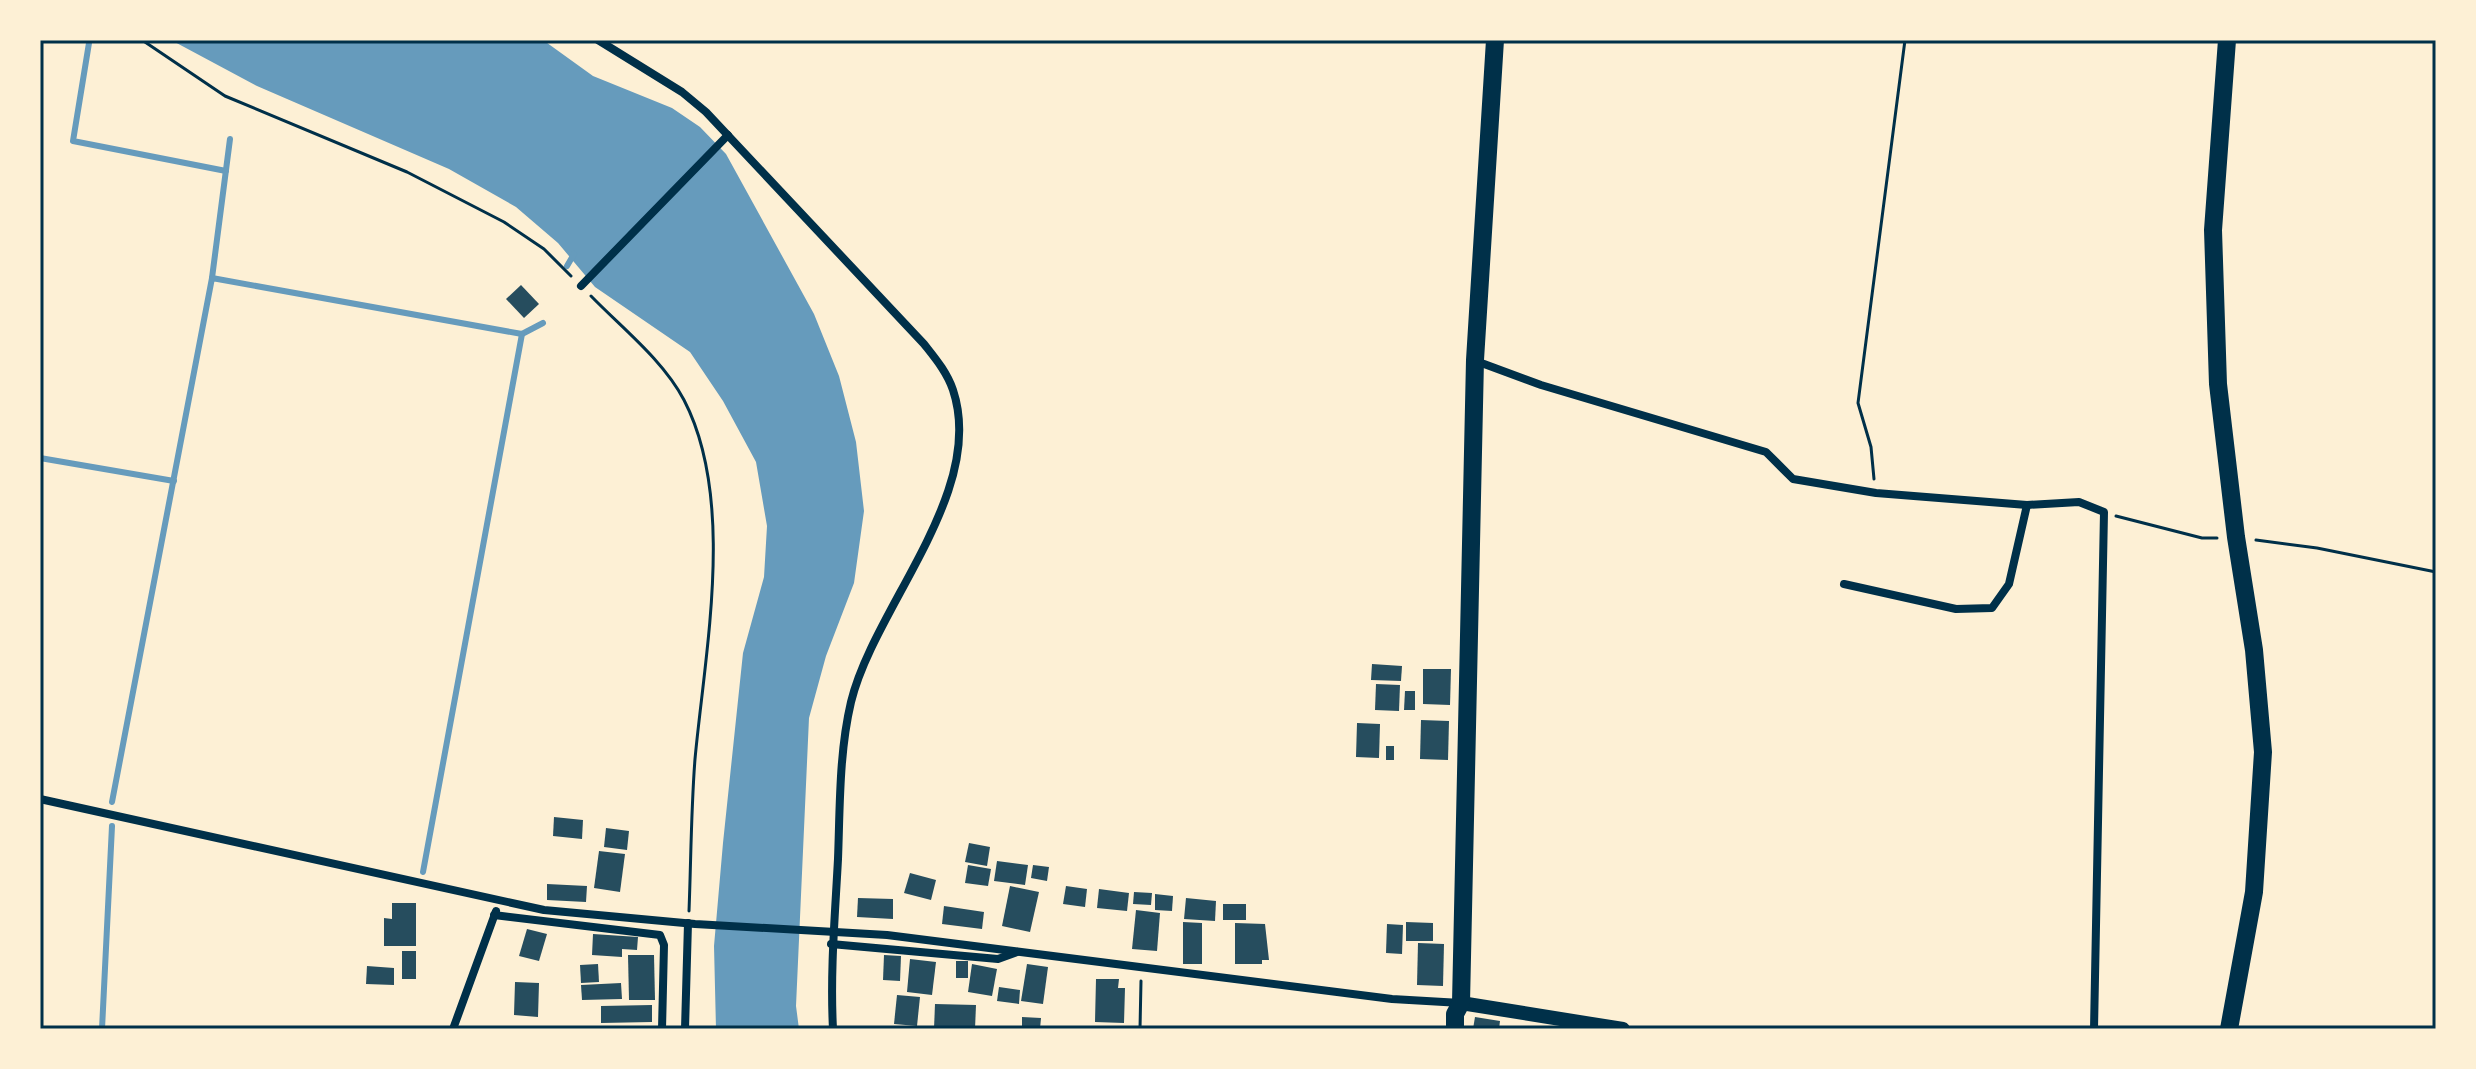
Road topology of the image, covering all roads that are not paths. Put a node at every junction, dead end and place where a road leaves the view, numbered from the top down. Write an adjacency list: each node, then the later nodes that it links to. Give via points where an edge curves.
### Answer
1 (598, 40): 4 (street, via 682,92)
2 (1495, 40): 6 (main road)
3 (2227, 40): 24 (main road, via 2213,230 2218,384 2263,752 2254,892)
4 (728, 135): 5 (street); 13 (street, via 924,344 943,369 958,411 945,494 861,665 851,703)
5 (581, 286)
6 (1475, 360): 7 (street, via 1766,452 1793,479 1876,493); 16 (main road)
7 (2027, 505): 8 (street, via 2009,584 1992,608 1956,609); 23 (street, via 2079,502 2104,512)
8 (1844, 584)
9 (40, 799): 10 (street)
10 (498, 902): 11 (street); 12 (street)
11 (494, 915): 17 (street); 18 (street, via 660,935)
12 (692, 924): 13 (street); 19 (street)
13 (830, 932): 14 (street); 15 (street)
14 (831, 944): 15 (street, via 998,959); 20 (street)
15 (1021, 950): 16 (street, via 1141,969)
16 (1461, 1003): 21 (main road); 22 (street)
17 (453, 1029)
18 (662, 1029)
19 (685, 1029)
20 (833, 1029)
21 (1455, 1029)
22 (1623, 1029)
23 (2094, 1029)
24 (2229, 1029)

